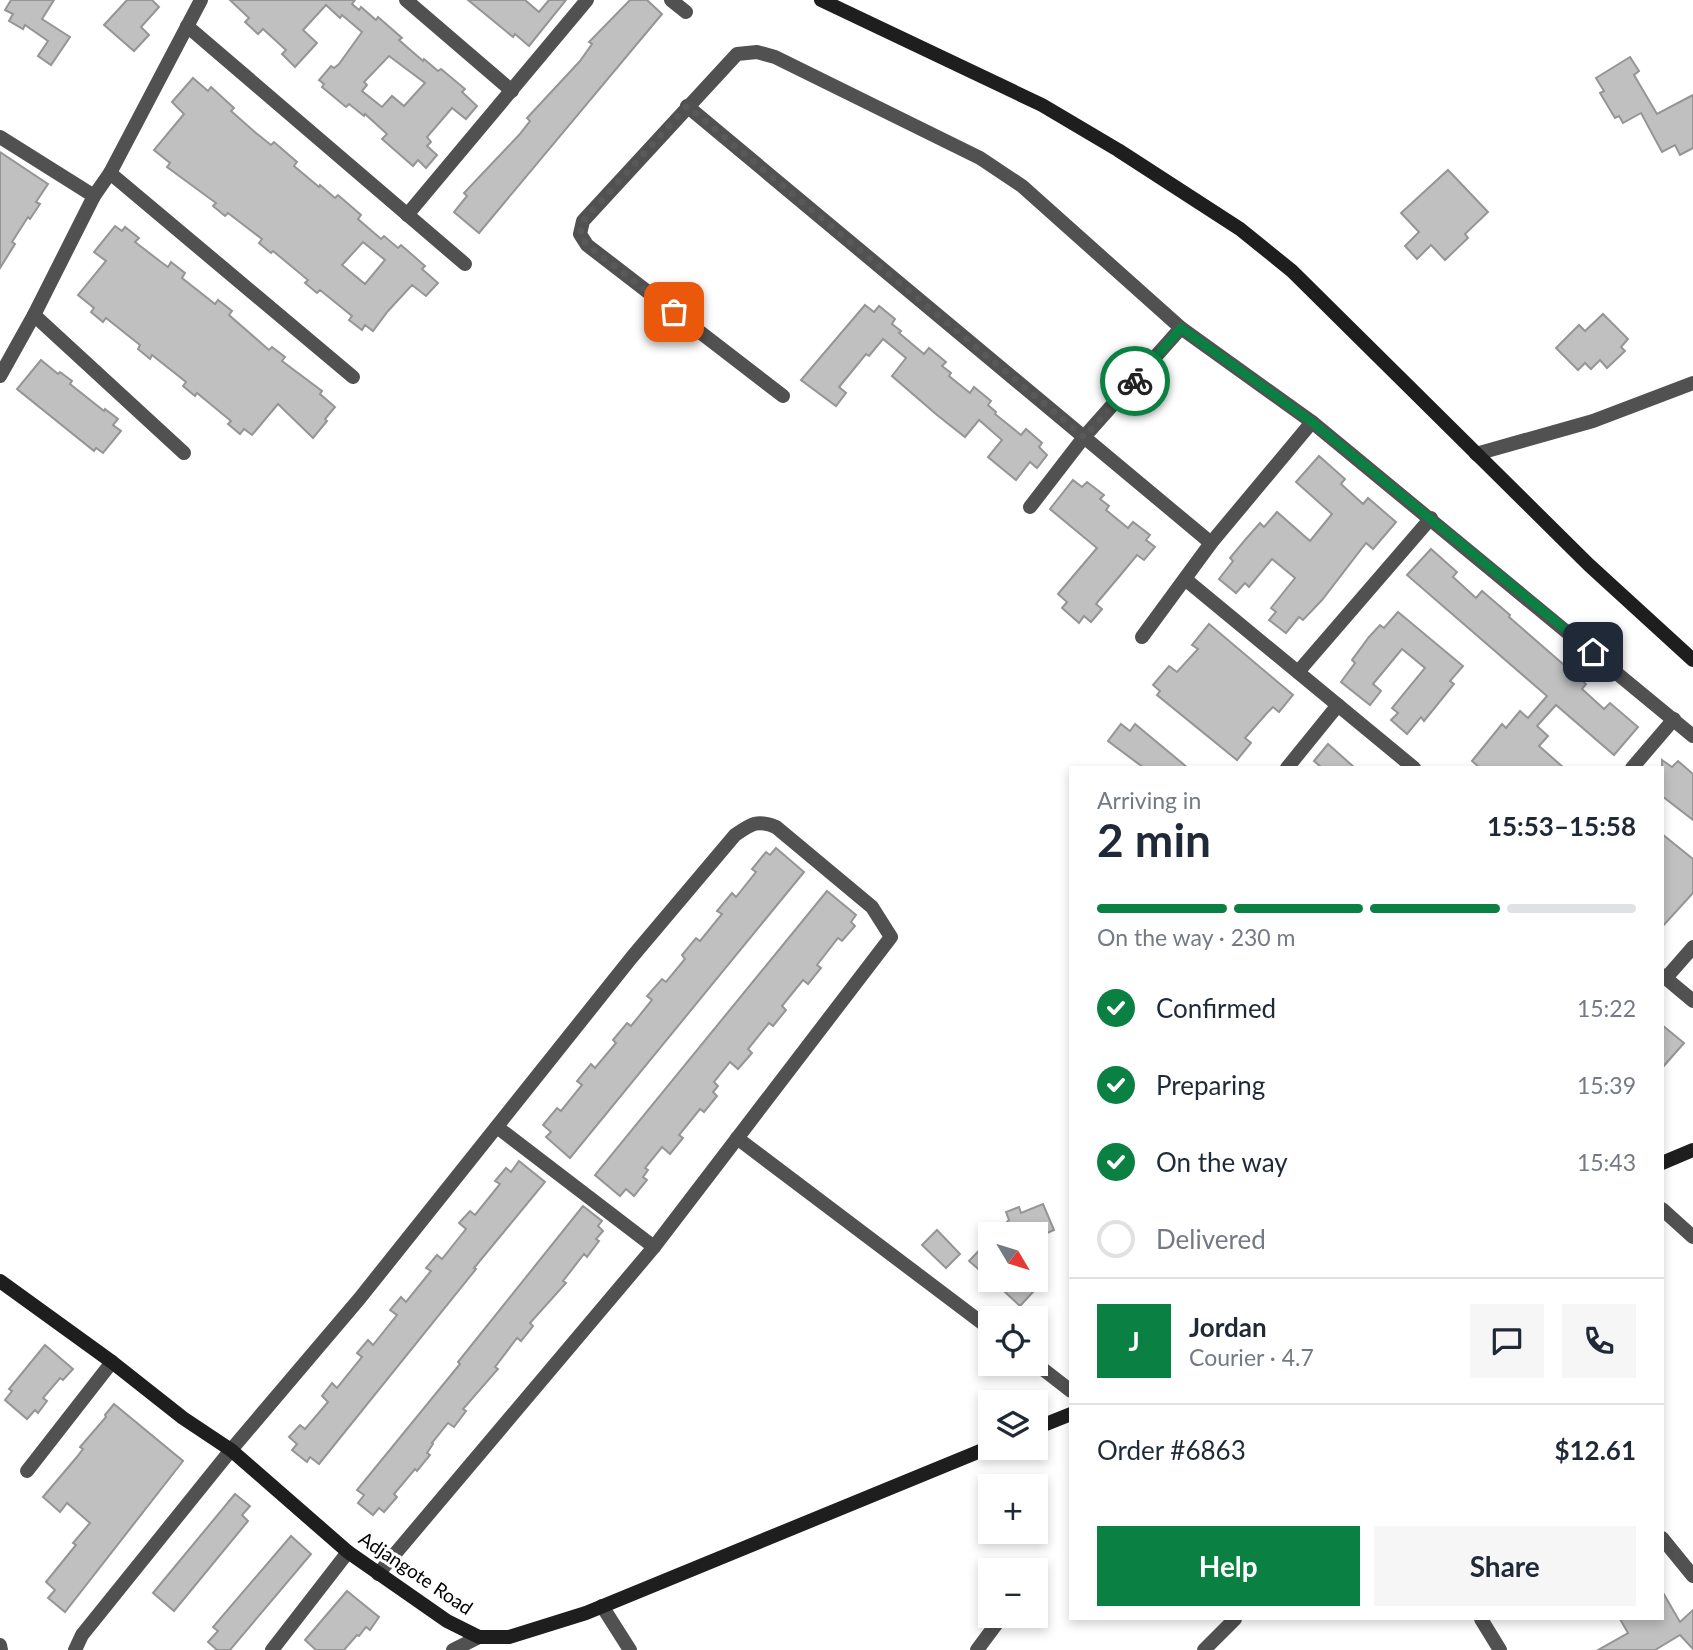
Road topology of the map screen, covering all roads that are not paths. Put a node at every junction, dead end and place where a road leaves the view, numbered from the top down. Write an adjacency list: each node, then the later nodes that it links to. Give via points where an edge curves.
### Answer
1 (201, 0): 7 (street)
2 (406, 0): 8 (street)
3 (587, 0): 8 (street)
4 (671, 0): 6 (street)
5 (821, 0): 24 (street, via 1042,105 1240,229 1292,271)
6 (686, 12)
7 (187, 26): 11 (street); 13 (street)
8 (512, 91): 13 (street)
9 (687, 106): 16 (street, via 737,54 757,52 775,57 990,165 1022,186); 20 (street, via 583,221 580,234 587,245); 22 (street)
10 (0, 136): 12 (street)
11 (110, 173): 12 (street); 18 (street)
12 (94, 196): 15 (street)
13 (407, 215): 14 (street)
14 (465, 264)
15 (34, 315): 17 (street); 23 (street)
16 (1181, 328): 21 (street); 22 (street)
17 (0, 376)
18 (353, 377)
19 (1693, 383): 24 (street, via 1593,421)
20 (783, 396)
21 (1312, 422): 26 (street); 27 (street)
22 (1084, 437): 25 (street); 27 (street)
23 (184, 453)
24 (1476, 454): 30 (street)
25 (1030, 507)
26 (1432, 518): 31 (street); 33 (street)
27 (1212, 543): 28 (street)
28 (1185, 579): 29 (street); 31 (street)
29 (1142, 637)
30 (1693, 660)
31 (1298, 672): 32 (street)
32 (1338, 705): 35 (street); 36 (street)
33 (1674, 719): 34 (street); 37 (street)
34 (1693, 736)
35 (1289, 766)
36 (1412, 766)
37 (1634, 766)
38 (1693, 947): 39 (street)
39 (1665, 976): 40 (street)
40 (1693, 1001)
41 (497, 1127): 42 (street, via 735,835 764,822 872,907 891,937); 47 (street); 55 (street)
42 (737, 1138): 47 (street); 49 (street)
43 (1693, 1150): 44 (street)
44 (1664, 1162)
45 (1664, 1211): 46 (street)
46 (1693, 1237)
47 (654, 1247): 60 (street)
48 (0, 1281): 50 (street, Adjangote Road)
49 (978, 1320)
50 (112, 1362): 55 (street, Adjangote Road, via 183,1419); 57 (street)
51 (1048, 1373): 52 (street)
52 (1069, 1389)
53 (1069, 1414): 54 (street)
54 (1048, 1423)
55 (231, 1450): 59 (street, Adjangote Road); 69 (street, via 82,1635)
56 (978, 1452): 62 (street, Adjangote Road)
57 (27, 1471)
58 (1664, 1540): 61 (street)
59 (348, 1552): 60 (street, Adjangote Road); 70 (street)
60 (378, 1574): 66 (street, Adjangote Road, via 447,1621)
61 (1693, 1576)
62 (602, 1606): 66 (street, Adjangote Road, via 509,1636); 72 (street)
63 (1234, 1620): 74 (street)
64 (1482, 1620): 75 (street)
65 (993, 1628): 73 (street)
66 (479, 1636): 71 (street)
67 (0, 1645): 68 (street)
68 (1, 1650)
69 (75, 1650)
70 (272, 1650)
71 (453, 1650)
72 (630, 1650)
73 (977, 1650)
74 (1204, 1650)
75 (1500, 1650)

